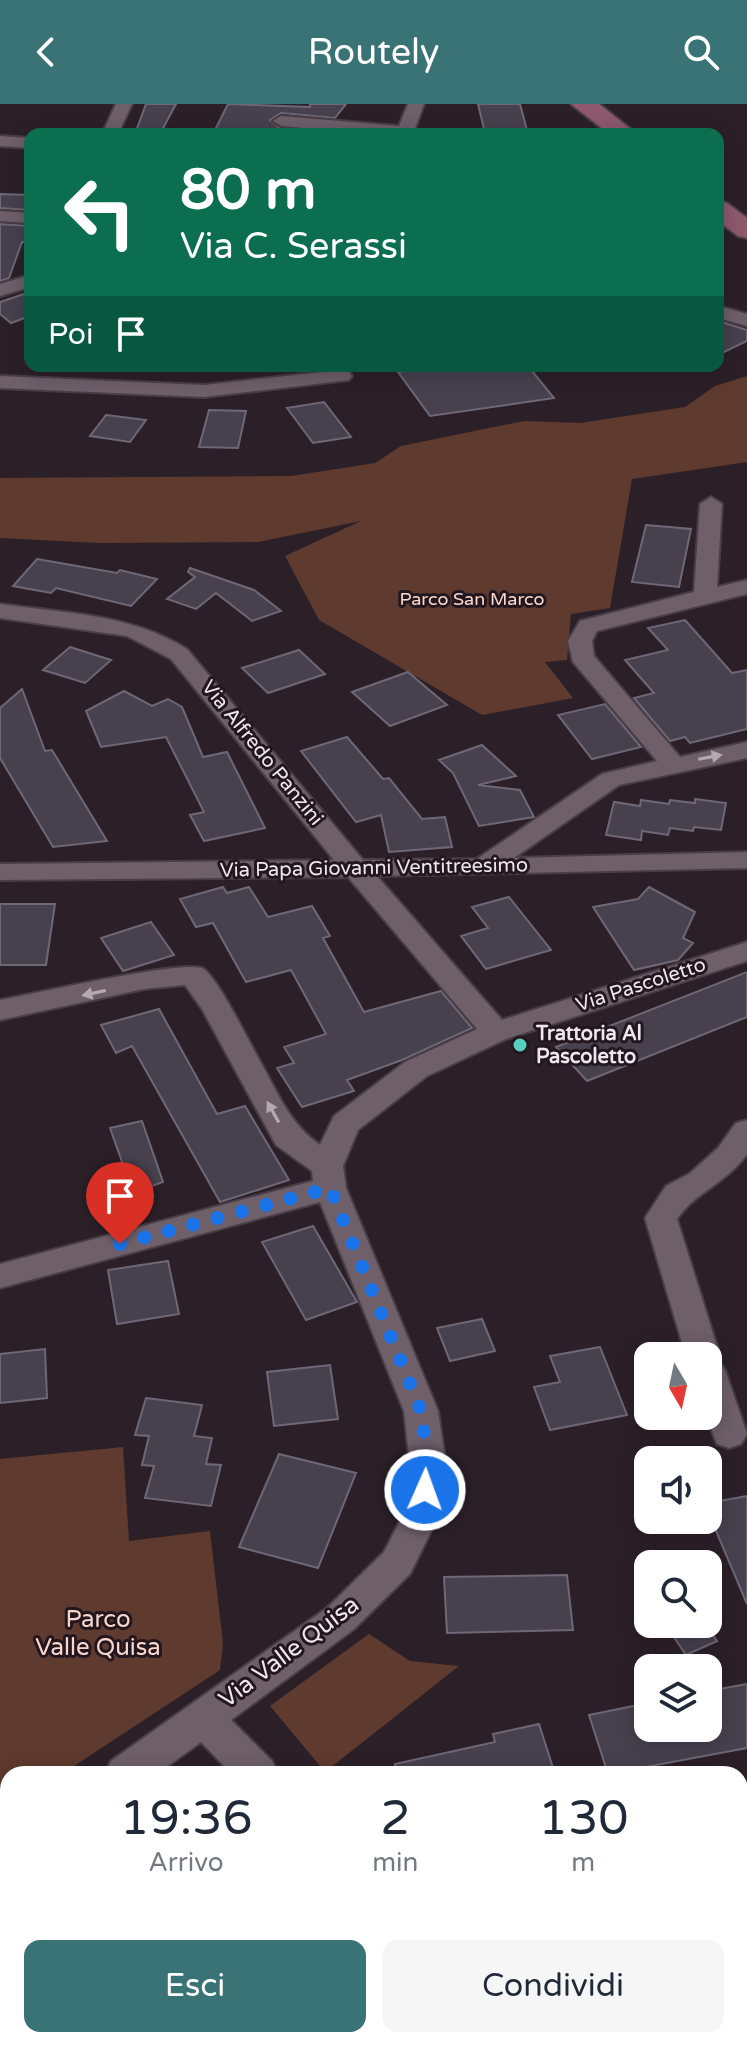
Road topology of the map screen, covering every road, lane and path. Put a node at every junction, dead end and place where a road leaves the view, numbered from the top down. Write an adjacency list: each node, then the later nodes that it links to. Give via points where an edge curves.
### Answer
1 (124, 104): 5 (street)
2 (416, 104): 7 (street)
3 (583, 104): 8 (main road)
4 (281, 121): 6 (street)
5 (113, 128)
6 (353, 128)
7 (407, 128)
8 (617, 128)
9 (0, 141): 10 (street)
10 (24, 143)
11 (724, 213): 14 (main road)
12 (0, 216): 13 (street)
13 (24, 218)
14 (747, 230)
15 (24, 283): 16 (street)
16 (0, 290)
17 (724, 314): 18 (street)
18 (747, 320)
19 (342, 376): 20 (street, via 204,391)
20 (0, 382)
21 (711, 504): 23 (street)
22 (747, 587): 23 (street)
23 (705, 596): 26 (street, via 588,626 580,641 582,657)
24 (0, 611): 29 (street, Via Alfredo Panzini, via 132,630 179,654)
25 (747, 750): 26 (street, one-way to 25)
26 (673, 764): 28 (street, via 611,779)
27 (747, 860): 28 (street, Via Papa Giovanni Ventitreesimo)
28 (483, 867): 29 (street, Via Papa Giovanni Ventitreesimo)
29 (355, 869): 30 (street, Via Papa Giovanni Ventitreesimo); 33 (street, Via Alfredo Panzini)
30 (0, 872)
31 (747, 951): 33 (street, Via Pascoletto)
32 (0, 1010): 35 (street, one-way to 32, via 287,1137 193,975)
33 (496, 1032): 35 (street, Via Pascoletto, via 416,1069 345,1124)
34 (747, 1131): 37 (street, via 729,1156 677,1194 661,1218)
35 (329, 1177): 36 (street); 40 (street, Via Valle Quisa, via 421,1411 428,1465 421,1515 397,1563 340,1619)
36 (0, 1276)
37 (699, 1342)
38 (722, 1413): 39 (street)
39 (729, 1434)
40 (203, 1717): 41 (street, Via Valle Quisa); 42 (street)
41 (136, 1766)
42 (250, 1766)

